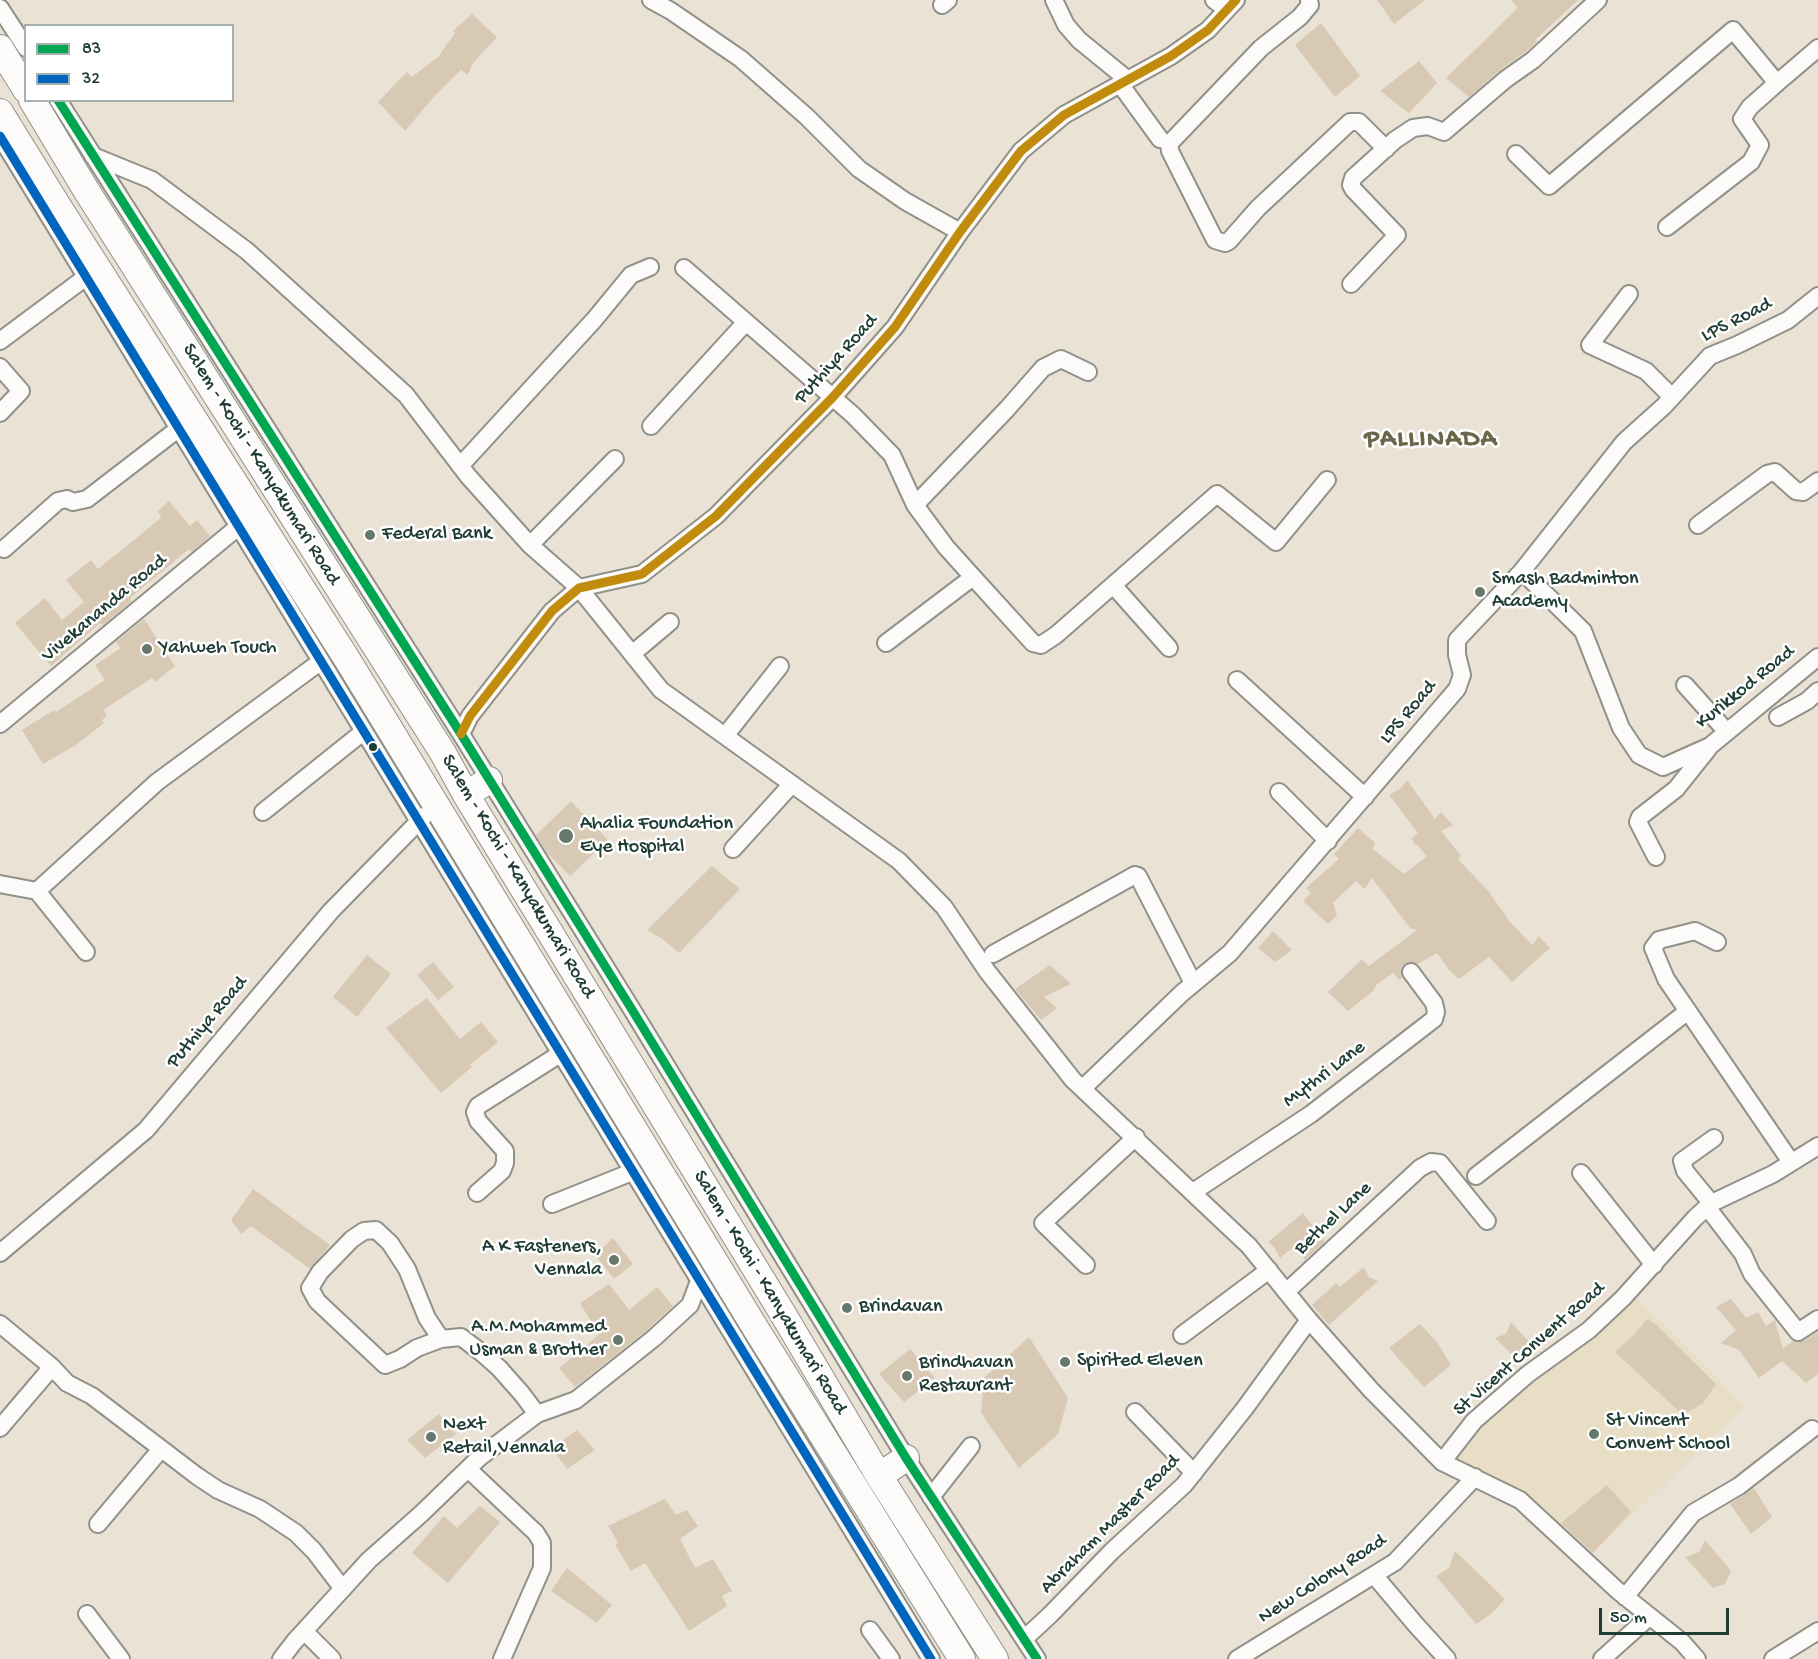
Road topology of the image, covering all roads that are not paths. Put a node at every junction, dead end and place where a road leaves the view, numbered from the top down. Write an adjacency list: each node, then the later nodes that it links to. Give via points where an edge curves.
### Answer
1 (651, 0): 24 (street, via 741,59 859,169)
2 (1054, 0): 10 (street, via 1066,25)
3 (1309, 0): 18 (street, via 1310,5 1300,17 1261,48 1169,144 1210,230 1218,242 1229,241 1258,208 1350,122 1359,122)
4 (1599, 0): 18 (street, via 1444,132 1428,126 1413,128)
5 (1225, 3): 10 (street, Puthiya Road, via 1208,30)
6 (0, 8): 7 (street)
7 (24, 45)
8 (0, 48): 12 (highway)
9 (1818, 48): 11 (street)
10 (1124, 82): 16 (street); 24 (street, Puthiya Road, via 1064,115 1021,151)
11 (1777, 83): 19 (street, via 1733,30 1549,186); 23 (street, via 1742,119 1760,145 1751,162)
12 (24, 87)
13 (33, 102): 21 (highway, Salem - Kochi - Kanyakumari Road)
14 (59, 102): 20 (street)
15 (0, 112): 22 (highway, Salem - Kochi - Kanyakumari Road)
16 (1160, 139)
17 (3, 148): 27 (street)
18 (1386, 149): 28 (street, via 1353,178 1351,185 1397,235)
19 (1516, 154)
20 (93, 156): 41 (street, via 152,180 247,251 406,395); 67 (street)
21 (86, 190): 22 (highway); 73 (highway, Salem - Kochi - Kanyakumari Road)
22 (57, 206): 76 (highway, Salem - Kochi - Kanyakumari Road, via 347,659)
23 (1667, 227)
24 (960, 232): 35 (street, Puthiya Road, via 896,327)
25 (650, 267): 41 (street, via 631,275)
26 (684, 268): 31 (street)
27 (86, 277): 32 (street); 39 (street)
28 (1351, 284)
29 (1629, 294): 36 (street, via 1590,345 1646,370)
30 (1818, 296): 36 (street, LPS Road, via 1788,320 1710,357)
31 (746, 322): 35 (street); 38 (street)
32 (0, 341)
33 (0, 367): 37 (street, via 21,392)
34 (1088, 372): 44 (street, via 1062,359 1043,368)
35 (833, 397): 44 (street, via 892,455); 52 (street, Puthiya Road, via 716,516 642,574)
36 (1672, 397): 49 (street, LPS Road, via 1624,442)
37 (0, 413)
38 (651, 426)
39 (178, 429): 46 (street); 48 (street, via 87,499 58,501)
40 (615, 459): 47 (street)
41 (460, 466): 47 (street)
42 (1327, 480): 51 (street, via 1276,542 1217,494)
43 (1818, 481): 45 (street, via 1803,492 1796,491 1775,472 1767,474)
44 (915, 505): 50 (street)
45 (1698, 525)
46 (238, 527): 58 (street); 64 (street, Vivekananda Road)
47 (530, 545): 52 (street)
48 (4, 549)
49 (1522, 571): 69 (street, Kurikkod Road, via 1583,631 1621,728 1639,755 1663,766); 74 (street, LPS Road, via 1457,640 1462,675 1457,689)
50 (974, 577): 51 (street, via 1033,643 1041,645); 54 (street)
51 (1113, 585): 55 (street)
52 (579, 588): 56 (street); 67 (street, Puthiya Road, via 552,611 470,716)
53 (670, 622): 56 (street)
54 (886, 643)
55 (1169, 648)
56 (632, 654): 68 (street, via 661,690)
57 (1818, 657): 66 (street, Kurikkod Road)
58 (320, 662): 65 (street); 81 (street, via 157,782)
59 (780, 666): 68 (street)
60 (1237, 680): 74 (street)
61 (1685, 685): 66 (street)
62 (1818, 691): 63 (street)
63 (1778, 717)
64 (0, 724)
65 (363, 732): 75 (street); 76 (street)
66 (1727, 732): 69 (street, Kurikkod Road)
67 (461, 734): 70 (street)
68 (725, 736): 71 (street)
69 (1710, 746): 79 (street, via 1676,789 1640,817 1641,830)
70 (489, 780): 73 (highway); 122 (street)
71 (792, 784): 78 (street); 89 (street, via 907,868 944,907 987,971)
72 (1279, 792): 77 (street)
73 (466, 795): 108 (highway, Salem - Kochi - Kanyakumari Road)
74 (1365, 797): 77 (street, LPS Road)
75 (262, 812)
76 (427, 814): 88 (street); 102 (street, Puthiya Road, via 331,911 146,1130); 112 (highway, Salem - Kochi - Kanyakumari Road)
77 (1328, 841): 86 (street, LPS Road, via 1230,953)
78 (733, 849)
79 (1656, 857)
80 (0, 884): 81 (street)
81 (37, 891): 83 (street)
82 (1717, 942): 87 (street, via 1695,931 1659,940 1653,948 1666,979)
83 (86, 952)
84 (993, 954): 86 (street, via 1135,874)
85 (1411, 972): 97 (street, Mythri Lane, via 1434,1003 1434,1018 1311,1114)
86 (1193, 983): 89 (street, LPS Road)
87 (1688, 1011): 93 (street); 96 (street)
88 (560, 1054): 94 (street); 98 (street, via 478,1106 478,1122 505,1151 505,1162 502,1171)
89 (1083, 1088): 90 (street)
90 (1136, 1137): 97 (street); 103 (street, via 1043,1223)
91 (1714, 1138): 100 (street, via 1682,1161)
92 (1818, 1146): 93 (street, St Vicent Convent Road)
93 (1791, 1162): 100 (street, St Vicent Convent Road)
94 (632, 1172): 99 (street); 106 (street)
95 (1581, 1173): 104 (street)
96 (1476, 1176)
97 (1193, 1192): 105 (street)
98 (477, 1193)
99 (552, 1204)
100 (1709, 1205): 104 (street, St Vicent Convent Road); 109 (street, via 1752,1274 1798,1332)
101 (1487, 1221): 107 (street, Bethel Lane, via 1440,1163 1431,1162 1410,1176)
102 (0, 1253)
103 (1086, 1265)
104 (1654, 1265): 123 (street, St Vicent Convent Road, via 1589,1330 1528,1374 1474,1421)
105 (1269, 1270): 107 (street); 113 (street)
106 (699, 1281): 117 (street, via 690,1305 654,1338 576,1400); 139 (street)
107 (1286, 1292): 110 (street)
108 (783, 1314): 112 (highway); 126 (highway, Salem - Kochi - Kanyakumari Road)
109 (1818, 1319)
110 (1309, 1320): 123 (street); 125 (street, Abraham Master Road)
111 (0, 1324): 115 (street)
112 (756, 1329): 145 (highway, Salem - Kochi - Kanyakumari Road)
113 (1182, 1335)
114 (441, 1339): 114 (street, via 385,1365 317,1301 310,1288 352,1239 364,1231 376,1230 390,1243 406,1269 427,1318); 117 (street, via 461,1337 482,1353)
115 (51, 1367): 118 (street); 121 (street)
116 (1135, 1412): 125 (street)
117 (537, 1414): 124 (street)
118 (0, 1428)
119 (1812, 1429): 132 (street, via 1739,1486 1693,1513)
120 (971, 1446): 128 (street)
121 (161, 1449): 129 (street); 131 (street, via 218,1490 260,1509 296,1533)
122 (906, 1458): 126 (highway); 128 (street)
123 (1442, 1462): 127 (street)
124 (468, 1469): 131 (street); 143 (street, via 542,1543 542,1568)
125 (1194, 1473): 138 (street, Abraham Master Road)
126 (879, 1476): 146 (highway, Salem - Kochi - Kanyakumari Road)
127 (1475, 1477): 130 (street, New Colony Road, via 1395,1562); 132 (street, via 1520,1500)
128 (931, 1497): 138 (street)
129 (98, 1524)
130 (1374, 1575): 148 (street, New Colony Road); 149 (street)
131 (343, 1588): 136 (street)
132 (1625, 1597): 134 (street)
133 (87, 1614): 140 (street)
134 (1649, 1617): 150 (street); 151 (street, via 1682,1642)
135 (870, 1630): 144 (street)
136 (304, 1631): 141 (street); 142 (street)
137 (1818, 1631): 152 (street)
138 (1024, 1639): 147 (street)
139 (924, 1657)
140 (122, 1659)
141 (281, 1659)
142 (332, 1659)
143 (502, 1659)
144 (891, 1659)
145 (962, 1659)
146 (995, 1659)
147 (1037, 1659)
148 (1237, 1659)
149 (1447, 1659)
150 (1602, 1659)
151 (1696, 1659)
152 (1773, 1659)

